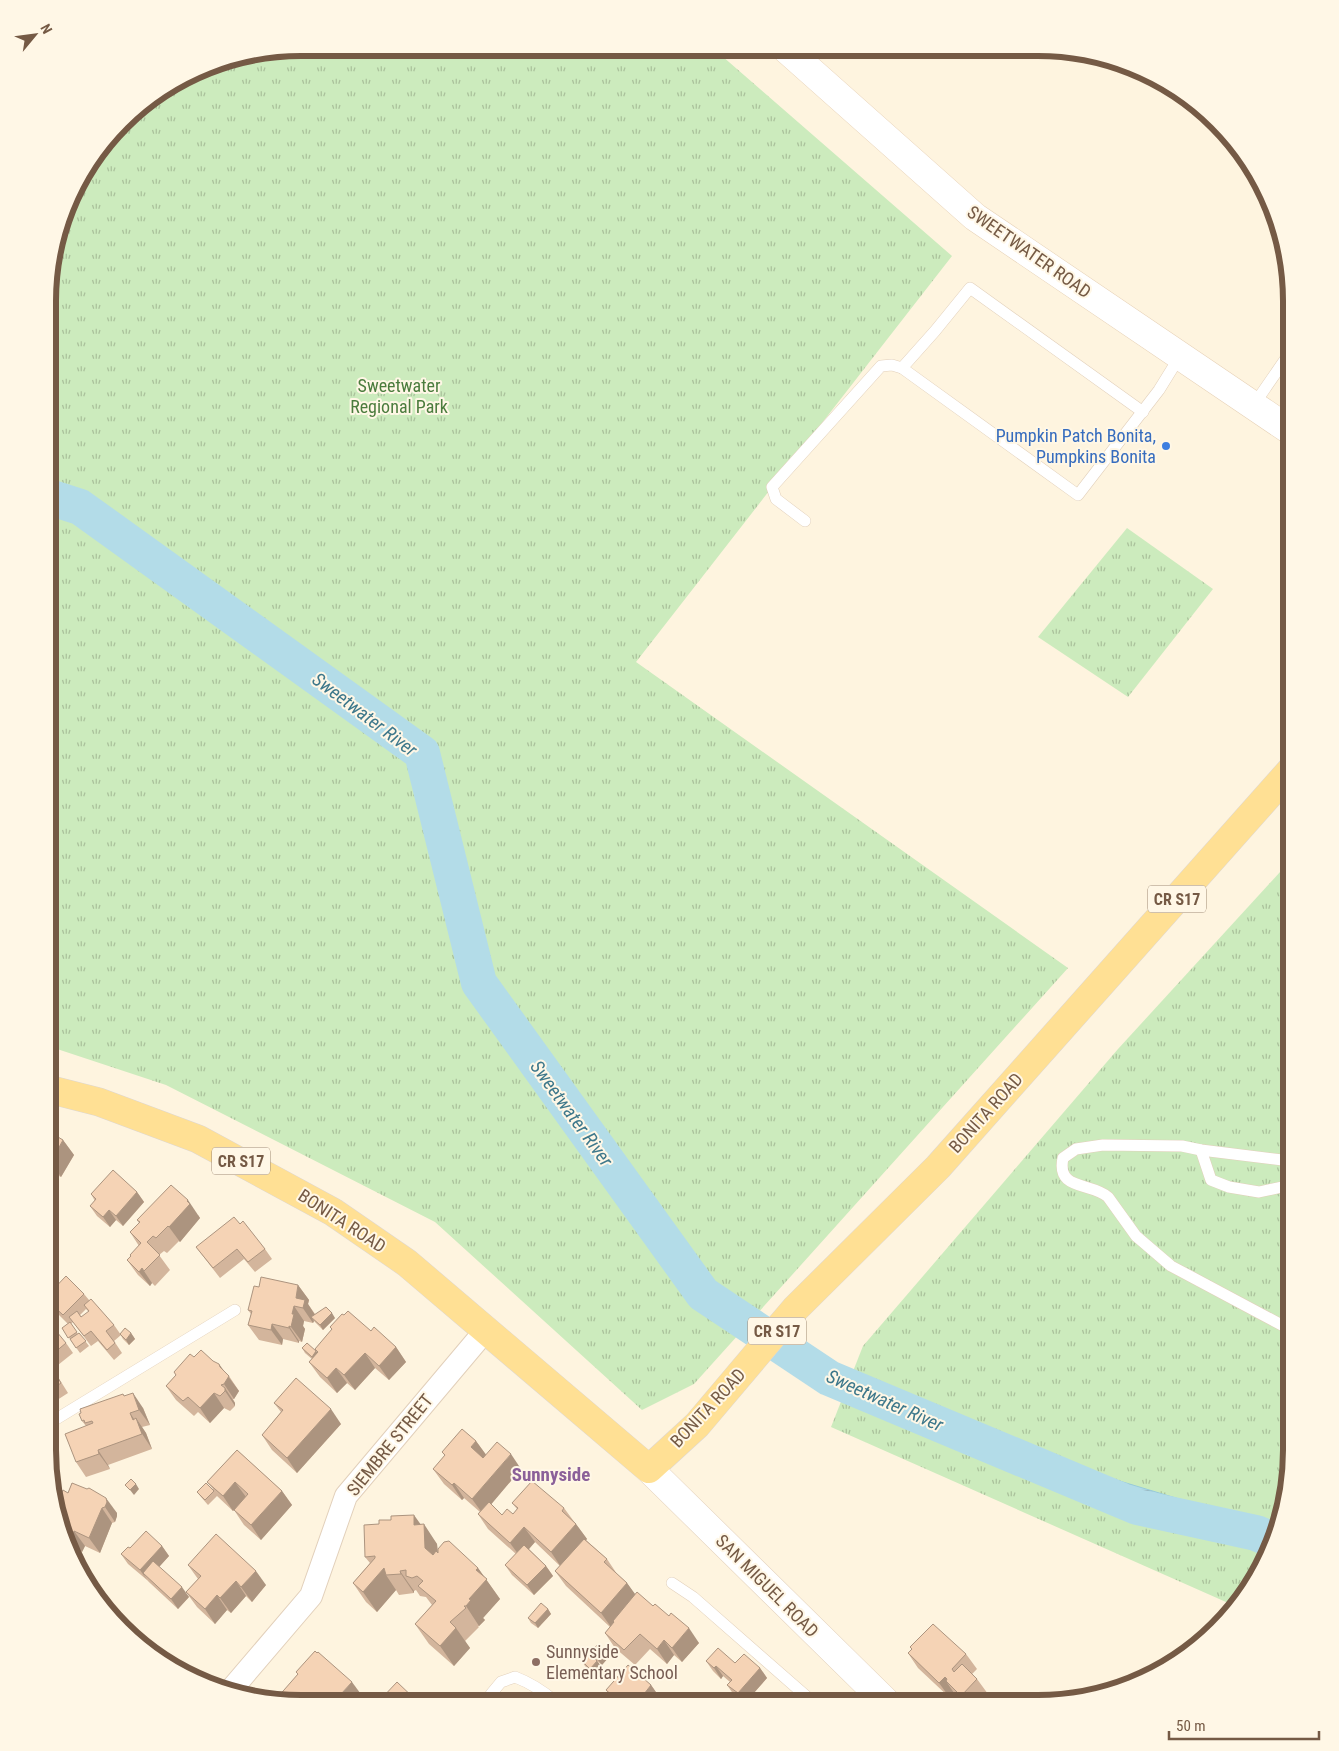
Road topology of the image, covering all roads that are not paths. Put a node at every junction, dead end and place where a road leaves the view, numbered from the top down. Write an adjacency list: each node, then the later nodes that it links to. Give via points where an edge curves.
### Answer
1 (794, 56): 2 (main road, SWEETWATER ROAD, via 975,217)
2 (1180, 356): 5 (main road, SWEETWATER ROAD); 6 (lane)
3 (1283, 364): 5 (lane)
4 (902, 368): 6 (lane, via 970,288); 6 (lane, via 1078,495); 8 (lane, via 880,366 772,487 776,499)
5 (1253, 406): 7 (main road, SWEETWATER ROAD)
6 (1143, 412)
7 (1283, 426)
8 (805, 521)
9 (1283, 779): 18 (main road, BONITA ROAD / CR S17, via 938,1167 795,1309 697,1425)
10 (56, 1091): 16 (main road, BONITA ROAD / CR S17, via 99,1102 198,1138 333,1212 407,1263)
11 (1201, 1150): 12 (lane); 13 (lane, via 1211,1180 1229,1187 1260,1192); 15 (lane, via 1182,1146 1103,1145 1076,1149 1063,1158 1062,1166 1069,1182 1102,1192 1108,1197 1136,1236 1171,1266)
12 (1283, 1160)
13 (1283, 1187)
14 (235, 1310): 17 (lane)
15 (1283, 1326)
16 (485, 1330): 18 (main road, BONITA ROAD / CR S17); 20 (street, SIEMBRE STREET, via 346,1496 311,1596)
17 (56, 1419)
18 (649, 1469): 24 (main road, SAN MIGUEL ROAD)
19 (672, 1582): 23 (lane)
20 (235, 1685)
21 (491, 1695): 22 (lane, via 501,1682 515,1677)
22 (548, 1695)
23 (805, 1695)
24 (879, 1695)

